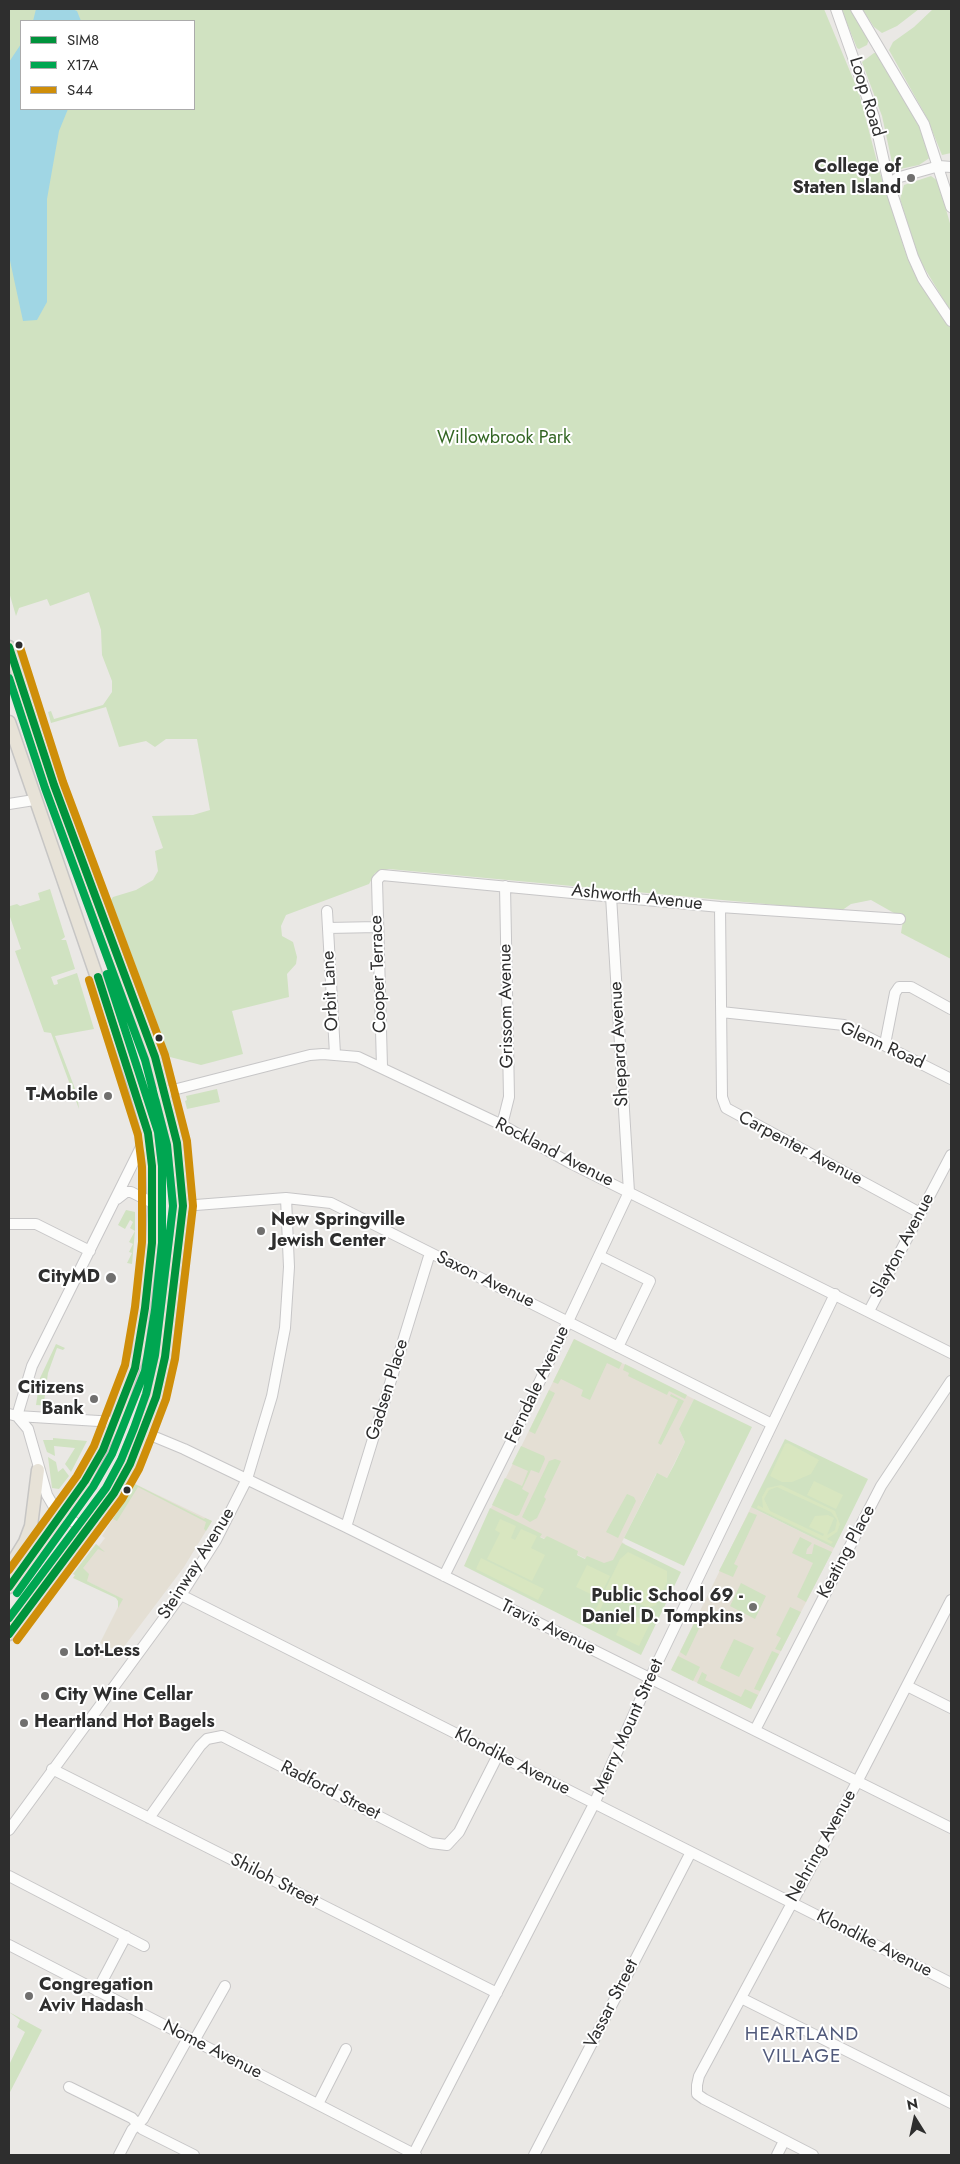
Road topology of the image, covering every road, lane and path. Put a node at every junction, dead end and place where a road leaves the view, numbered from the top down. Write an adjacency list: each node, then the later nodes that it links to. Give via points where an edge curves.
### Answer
1 (836, 9): 5 (street, Loop Road, via 874,117 889,184)
2 (856, 9): 3 (street, Loop Road, via 924,124)
3 (939, 166): 4 (street); 5 (street, via 900,177); 6 (street, Loop Road)
4 (951, 167)
5 (893, 189): 7 (street, Loop Road, via 898,216 913,257)
6 (951, 207)
7 (951, 321)
8 (9, 647): 26 (main road, via 54,785)
9 (9, 722): 10 (main road)
10 (34, 800): 11 (street); 27 (main road)
11 (9, 804)
12 (377, 880): 13 (street, Ashworth Avenue, via 382,875); 18 (street, Cooper Terrace)
13 (505, 886): 14 (street, Ashworth Avenue); 28 (street, Grissom Avenue, via 509,1097)
14 (611, 896): 15 (street, Ashworth Avenue); 31 (street, Shepard Avenue)
15 (720, 907): 17 (street, Ashworth Avenue); 21 (street, Carpenter Avenue)
16 (326, 911): 19 (street, Orbit Lane)
17 (900, 919)
18 (378, 927): 19 (street, Orbit Lane); 24 (street, Cooper Terrace)
19 (328, 928): 23 (street, Orbit Lane)
20 (951, 1009): 22 (street, via 911,987 899,987)
21 (721, 1012): 22 (street, Glenn Road, via 844,1025); 36 (street, Carpenter Avenue, via 722,1097 728,1111)
22 (885, 1044): 25 (street, Glenn Road)
23 (334, 1054): 24 (street, Rockland Avenue, via 358,1057); 26 (street, Rockland Avenue, via 294,1058)
24 (382, 1067): 28 (street, Rockland Avenue)
25 (951, 1079)
26 (165, 1091): 27 (street, Rockland Avenue); 35 (main road, via 177,1143)
27 (138, 1099): 29 (main road)
28 (502, 1126): 31 (street, Rockland Avenue)
29 (148, 1133): 33 (street); 34 (main road)
30 (951, 1154): 36 (street, Slayton Avenue)
31 (629, 1192): 40 (street, Ferndale Avenue); 41 (street, Rockland Avenue)
32 (286, 1198): 35 (street, Saxon Avenue); 39 (street, Saxon Avenue, via 331,1203); 52 (street, Steinway Avenue, via 289,1267 283,1337 272,1396)
33 (114, 1201): 34 (street, via 126,1192); 38 (street)
34 (154, 1203): 48 (main road, via 138,1354)
35 (183, 1206): 50 (main road, via 165,1357 156,1397)
36 (920, 1213): 42 (street, Slayton Avenue)
37 (9, 1224): 38 (street, via 36,1224)
38 (90, 1251): 47 (street, via 32,1366)
39 (430, 1253): 43 (street, Saxon Avenue); 54 (street, Gadsen Place)
40 (600, 1256): 43 (street, Ferndale Avenue); 44 (street, via 650,1281)
41 (835, 1294): 42 (street, Rockland Avenue); 49 (street, Merry Mount Street)
42 (869, 1311): 45 (street, Rockland Avenue)
43 (567, 1322): 44 (street, Saxon Avenue); 57 (street, Ferndale Avenue)
44 (618, 1347): 49 (street, Saxon Avenue)
45 (951, 1353)
46 (951, 1381): 65 (street, Keating Place, via 881,1486)
47 (13, 1415): 48 (street); 51 (street, via 28,1429)
48 (115, 1422): 53 (main road, via 85,1481)
49 (772, 1424): 62 (street, Merry Mount Street)
50 (143, 1432): 52 (street, Travis Avenue); 55 (main road, via 114,1493)
51 (38, 1470): 53 (street, via 46,1495); 56 (main road, via 32,1526)
52 (247, 1479): 54 (street, Travis Avenue); 59 (street, Steinway Avenue, via 216,1540)
53 (62, 1513): 55 (street); 58 (main road)
54 (346, 1527): 57 (street, Travis Avenue)
55 (86, 1531): 61 (main road)
56 (9, 1568)
57 (444, 1576): 62 (street, Travis Avenue)
58 (9, 1587)
59 (181, 1595): 66 (street, Klondike Avenue); 67 (street, Steinway Avenue)
60 (951, 1600): 63 (street, Nehring Avenue)
61 (9, 1634)
62 (650, 1678): 65 (street, Travis Avenue); 69 (street, Merry Mount Street)
63 (907, 1686): 64 (street); 68 (street, Nehring Avenue)
64 (951, 1708)
65 (755, 1730): 68 (street, Travis Avenue)
66 (498, 1755): 69 (street, Klondike Avenue); 70 (street, Radford Street, via 459,1832 447,1845 431,1843 222,1736 207,1738)
67 (52, 1769): 70 (street, Shiloh Street); 72 (street, Steinway Avenue)
68 (857, 1782): 71 (street, Travis Avenue); 75 (street, Nehring Avenue)
69 (594, 1804): 73 (street, Klondike Avenue); 82 (street, Merry Mount Street)
70 (149, 1818): 82 (street, Shiloh Street)
71 (951, 1828)
72 (9, 1830)
73 (690, 1852): 75 (street, Klondike Avenue); 94 (street, Vassar Street)
74 (9, 1876): 76 (street)
75 (791, 1902): 79 (street, Klondike Avenue); 83 (street, Nehring Avenue)
76 (126, 1936): 78 (street); 81 (street)
77 (9, 1945): 81 (street, Nome Avenue)
78 (144, 1946)
79 (951, 1983)
80 (224, 1986): 84 (street)
81 (97, 1991): 84 (street, Nome Avenue)
82 (497, 1994): 93 (street, Merry Mount Street)
83 (741, 1998): 87 (street); 90 (street, Nehring Avenue, via 700,2076 697,2094)
84 (191, 2039): 88 (street, Nome Avenue); 89 (street)
85 (346, 2049): 88 (street)
86 (69, 2087): 89 (street, via 132,2118)
87 (951, 2103)
88 (318, 2104): 93 (street, Nome Avenue)
89 (138, 2125): 91 (street); 92 (street)
90 (784, 2141): 95 (street); 96 (street)
91 (119, 2155)
92 (194, 2155)
93 (414, 2155)
94 (534, 2155)
95 (777, 2155)
96 (813, 2155)

